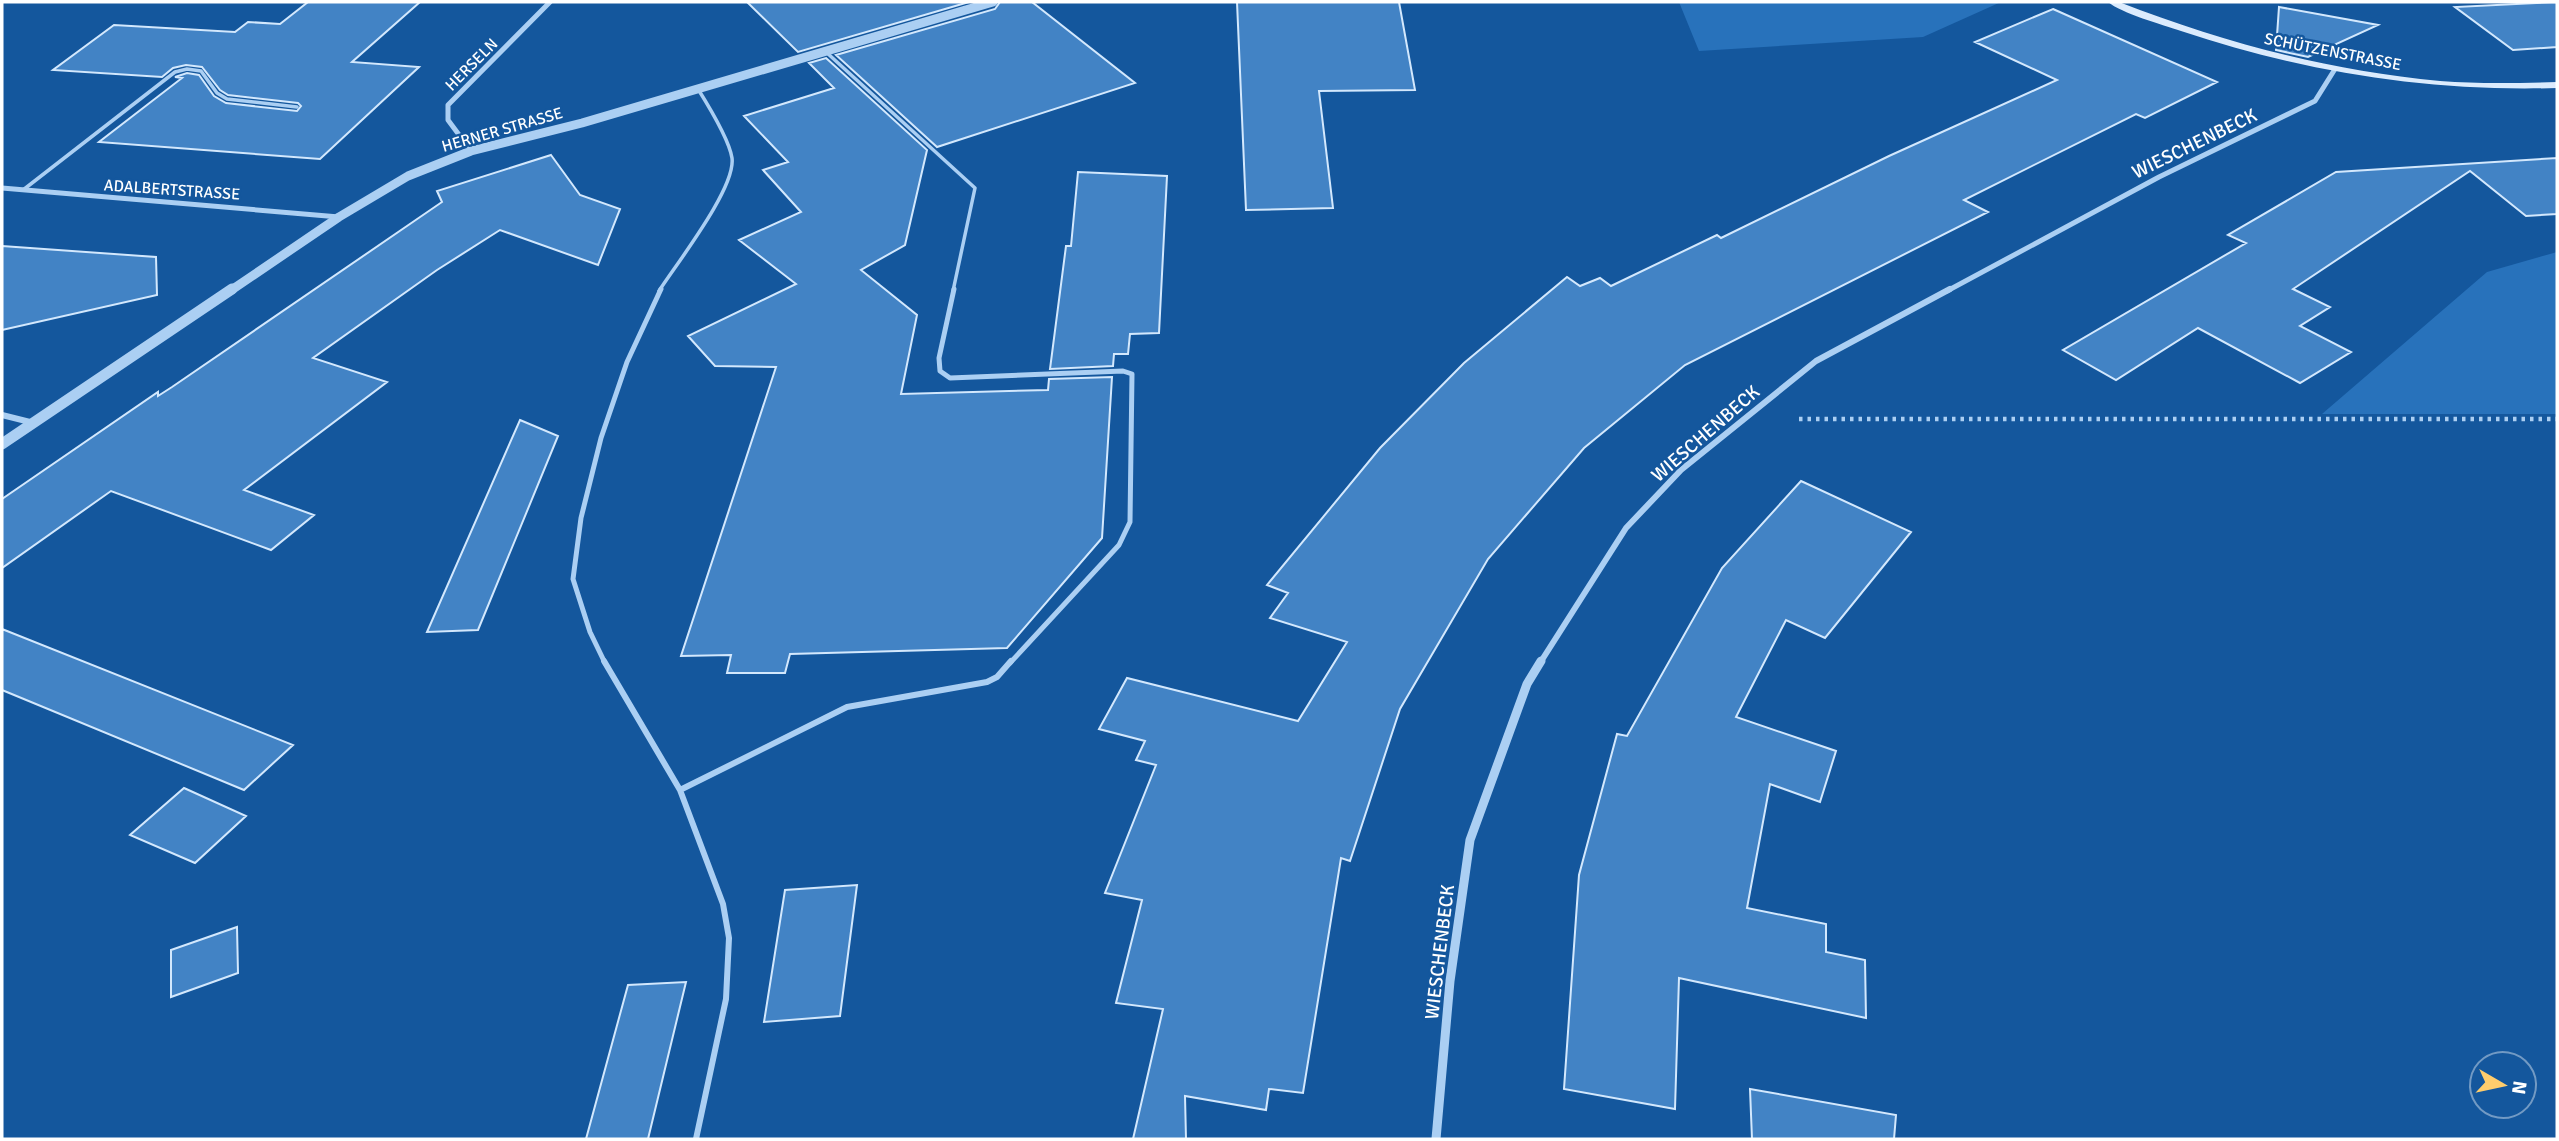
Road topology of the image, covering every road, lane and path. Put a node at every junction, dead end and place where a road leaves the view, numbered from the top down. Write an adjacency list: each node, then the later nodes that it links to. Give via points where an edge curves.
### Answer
1 (550, 2): 9 (street, HERSELN, via 448,105 448,120)
2 (993, 2): 4 (street, HERNER STRASSE)
3 (2112, 2): 5 (main road, SCHÜTZENSTRASSE, via 2277,59)
4 (826, 52): 7 (street, HERNER STRASSE); 18 (lane, via 975,188 939,358 944,375 961,379 1132,374 1130,522 1119,545 997,677 847,707)
5 (2335, 69): 6 (main road, SCHÜTZENSTRASSE, via 2464,88); 14 (street, WIESCHENBECK, via 2315,101 2159,177 1816,361)
6 (2557, 85)
7 (698, 89): 9 (street, HERNER STRASSE); 18 (lane, via 732,158 727,187 656,296 627,362 581,518 573,579 612,680)
8 (297, 107): 11 (lane, via 227,99 201,71 175,72)
9 (471, 151): 12 (street, HERNER STRASSE, via 408,176)
10 (2, 188): 11 (street, ADALBERTSTRASSE)
11 (23, 190): 12 (street, ADALBERTSTRASSE)
12 (340, 217): 16 (street, HERNER STRASSE)
13 (2, 415): 16 (street)
14 (1748, 416): 15 (path); 20 (street, WIESCHENBECK, via 1681,470 1626,528 1527,684 1470,840 1450,981)
15 (2557, 419)
16 (34, 423): 17 (street, HERNER STRASSE)
17 (2, 444)
18 (680, 790): 19 (lane, via 723,904 729,938 726,999)
19 (696, 1139)
20 (1436, 1139)

